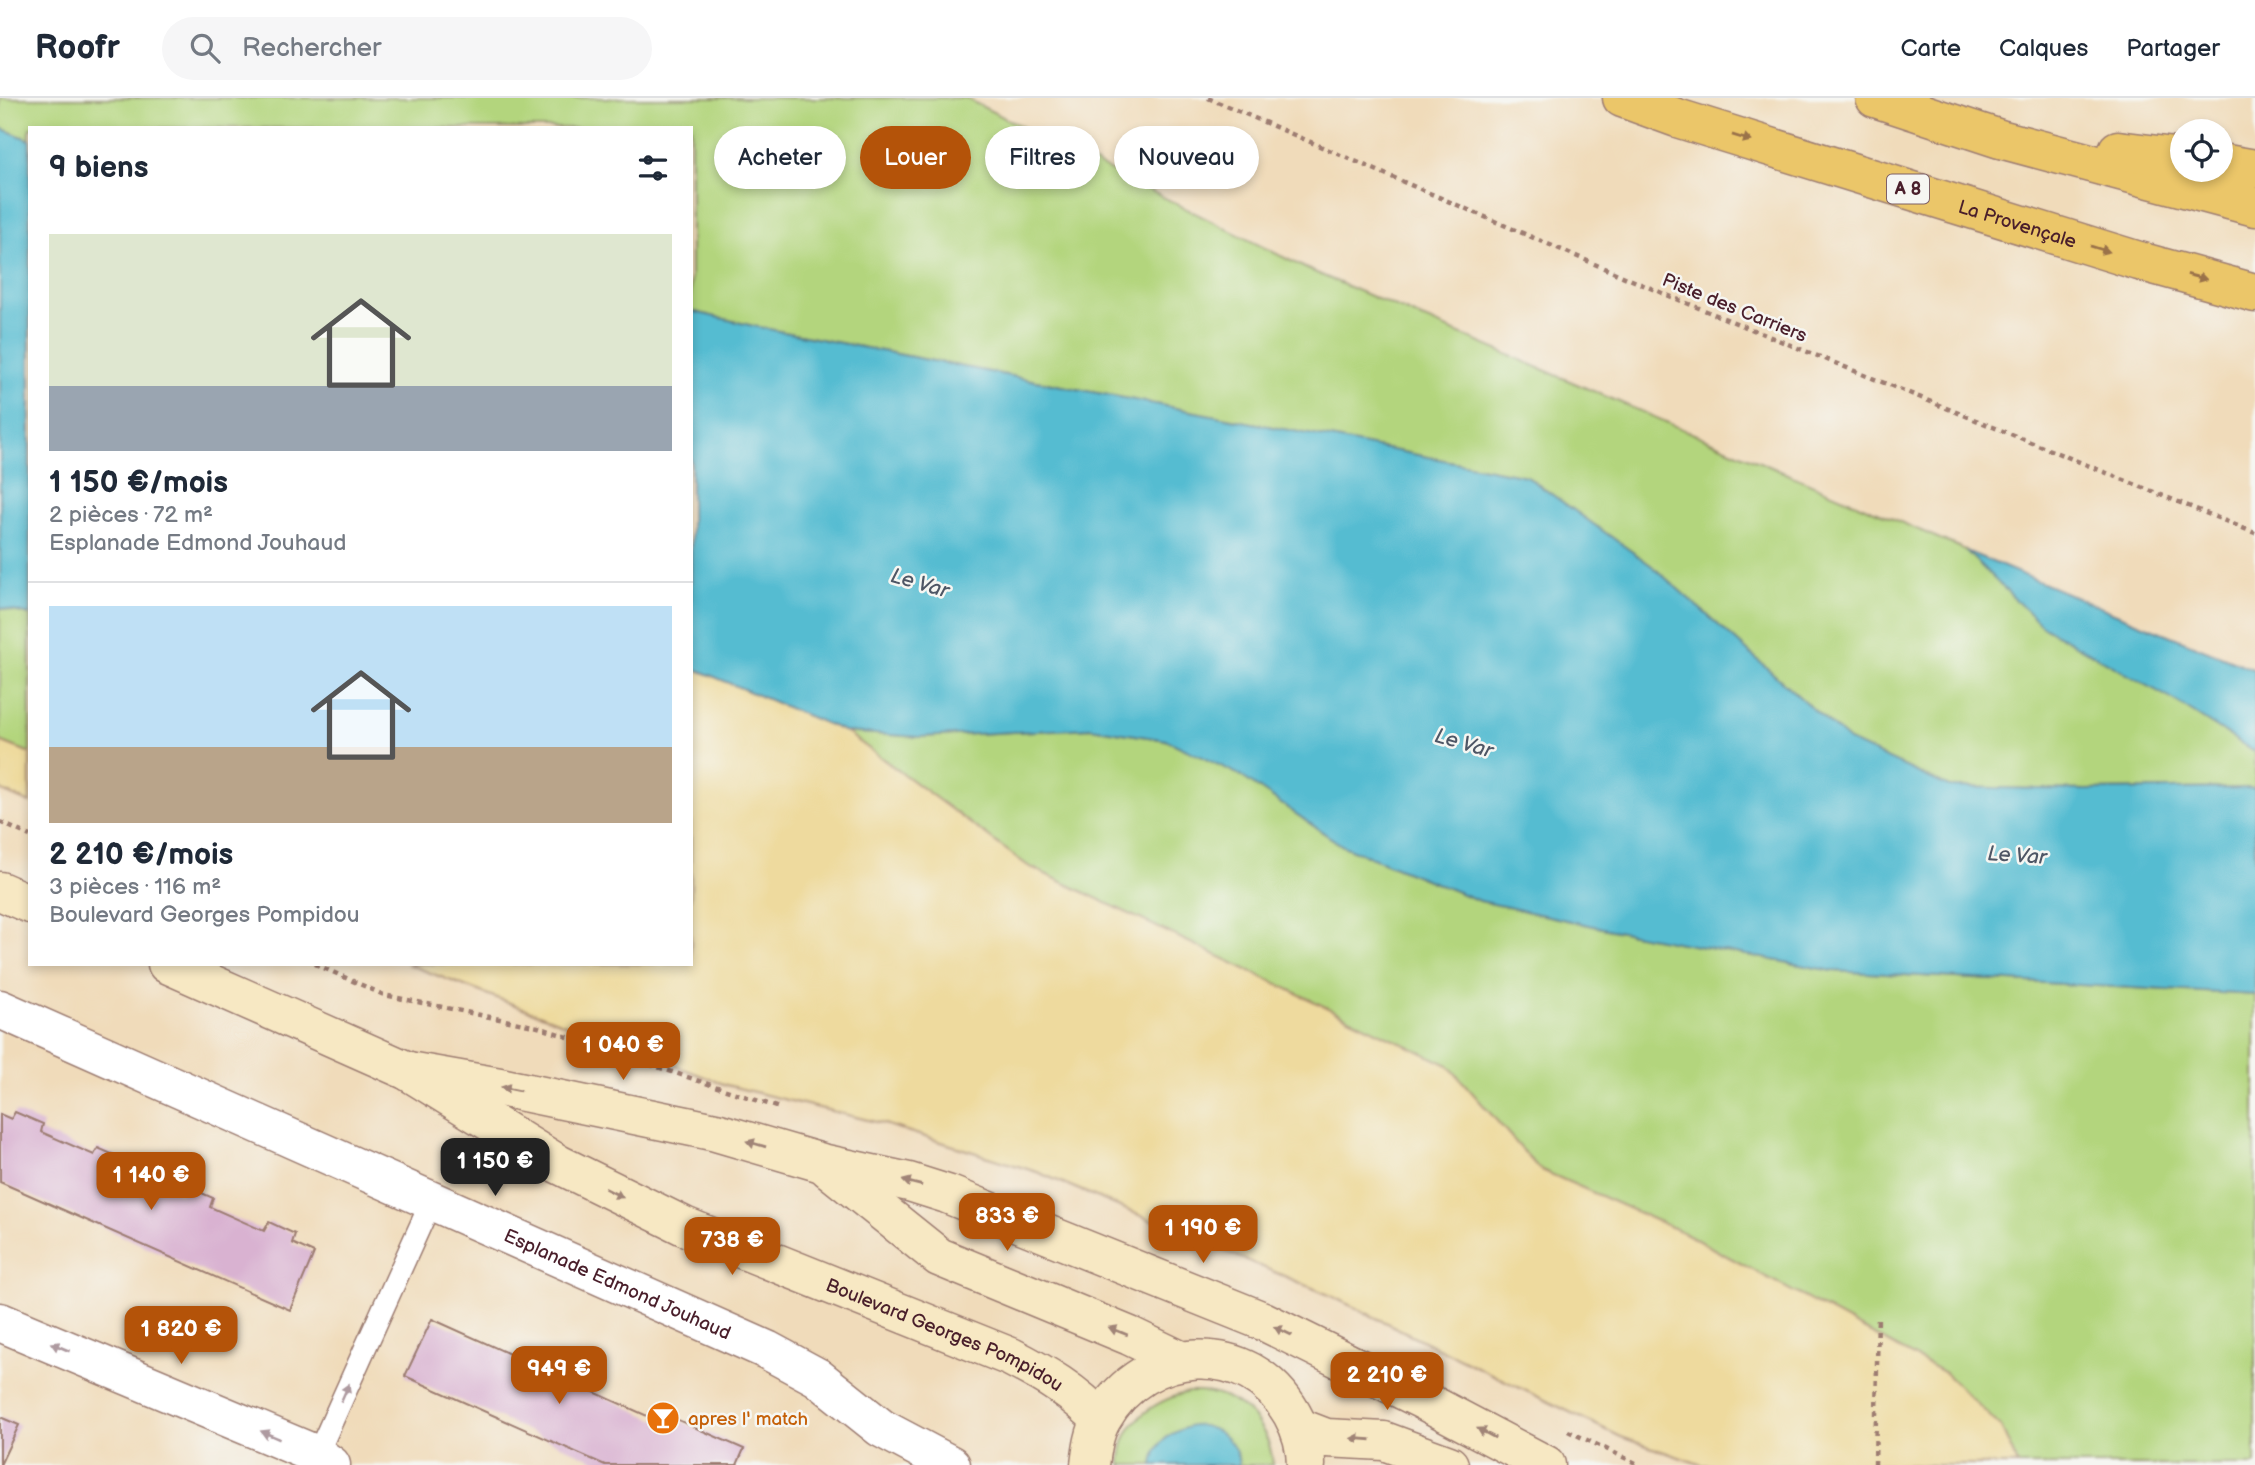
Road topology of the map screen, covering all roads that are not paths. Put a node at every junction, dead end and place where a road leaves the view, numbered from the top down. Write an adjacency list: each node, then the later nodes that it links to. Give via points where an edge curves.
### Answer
1 (1622, 98): 8 (highway, La Provençale / A 8, one-way to 8, via 2139,261)
2 (1875, 98): 3 (highway)
3 (2000, 139): 4 (highway); 7 (highway)
4 (2170, 157)
5 (2233, 165): 6 (highway)
6 (2255, 169)
7 (2255, 207)
8 (2255, 293)
9 (0, 891): 10 (main road)
10 (28, 903)
11 (172, 966): 13 (main road, Boulevard Georges Pompidou)
12 (0, 1009): 15 (street, Esplanade Edmond Jouhaud)
13 (408, 1070): 14 (main road, Boulevard Georges Pompidou, one-way to 13, via 716,1132); 18 (main road, Boulevard Georges Pompidou, one-way to 18, via 558,1164 621,1196 684,1226 1011,1357 1049,1377 1084,1402)
14 (822, 1163): 17 (main road, Boulevard Georges Pompidou, one-way to 14, via 939,1257); 23 (main road, one-way to 14, via 1263,1321 947,1194)
15 (431, 1202): 20 (lane, one-way to 15); 21 (street, Esplanade Edmond Jouhaud, via 792,1362 881,1428)
16 (0, 1322): 20 (street, one-way to 16)
17 (1180, 1360): 18 (main road, via 1147,1371 1120,1392); 19 (main road, via 1210,1358 1265,1380 1286,1402)
18 (1088, 1447)
19 (1303, 1447): 22 (main road, one-way to 19, via 1384,1441 1326,1438)
20 (324, 1460)
21 (951, 1465)
22 (1449, 1465)
23 (1546, 1465)

